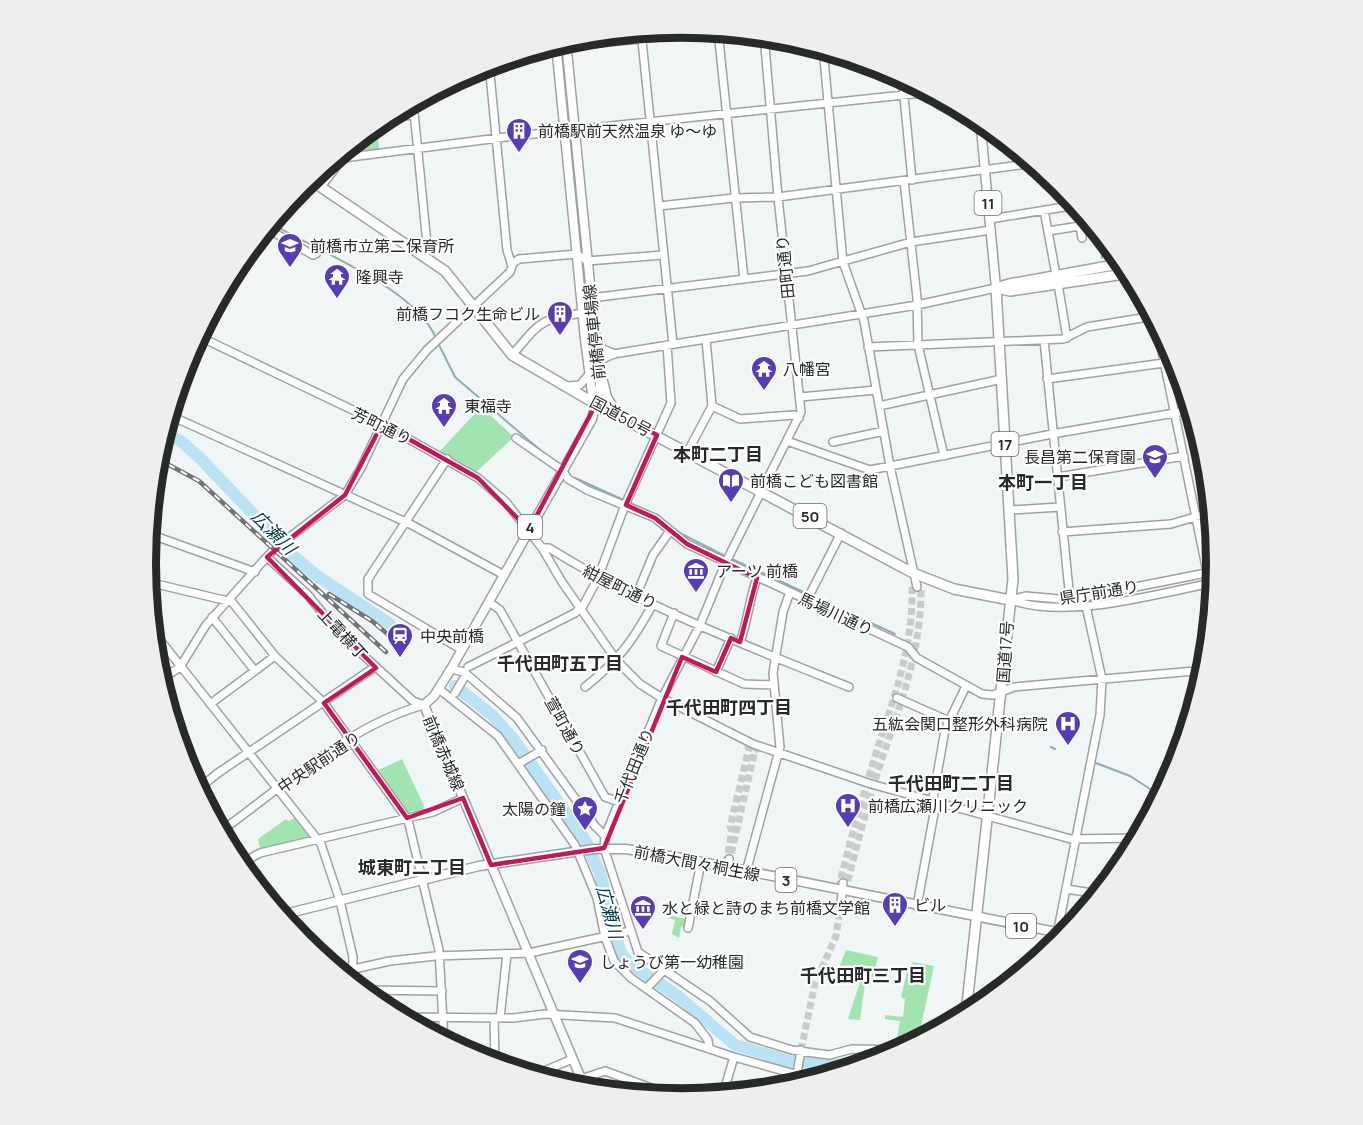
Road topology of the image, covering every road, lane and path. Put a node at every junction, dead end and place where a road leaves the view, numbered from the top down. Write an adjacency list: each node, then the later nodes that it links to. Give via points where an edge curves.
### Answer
1 (642, 39): 17 (street)
2 (720, 39): 14 (street)
3 (765, 45): 12 (street, 田町通り)
4 (561, 52): 19 (main road, 前橋停車場線)
5 (562, 52): 18 (main road, 前橋停車場線)
6 (824, 57): 11 (street)
7 (490, 74): 21 (street)
8 (903, 87): 10 (street)
9 (917, 94): 10 (street)
10 (904, 95): 11 (street); 28 (street)
11 (829, 104): 12 (street); 31 (street)
12 (770, 109): 14 (street); 32 (street, 田町通り)
13 (414, 111): 15 (street)
14 (726, 113): 17 (street); 33 (street)
15 (414, 115): 16 (street); 22 (street)
16 (407, 116)
17 (650, 121): 18 (street); 34 (street)
18 (574, 130): 19 (street); 47 (main road, 前橋停車場線)
19 (564, 131): 21 (street); 44 (main road, 前橋停車場線)
20 (981, 132): 27 (main road, 11)
21 (496, 138): 22 (street); 49 (street)
22 (418, 150): 24 (street); 45 (street, via 427,244)
23 (348, 157): 24 (street)
24 (353, 157)
25 (1024, 165): 27 (street)
26 (333, 170): 30 (street)
27 (985, 170): 28 (street); 37 (main road, 11)
28 (908, 181): 31 (street); 42 (street)
29 (317, 184): 30 (highway, 国道50号 / 50)
30 (321, 187): 45 (highway, 国道50号 / 50)
31 (837, 190): 32 (street); 48 (street)
32 (778, 197): 33 (street); 51 (street, 田町通り)
33 (734, 198): 34 (street); 53 (street)
34 (659, 206): 46 (street)
35 (1067, 206): 36 (street)
36 (1044, 210): 37 (street); 39 (street)
37 (990, 219): 38 (main road, 11)
38 (991, 230): 42 (street); 56 (main road, 11)
39 (1048, 231): 41 (street, via 1080,226); 54 (street)
40 (274, 232): 43 (street, via 313,255)
41 (1082, 238)
42 (912, 242): 48 (street); 58 (street)
43 (317, 253)
44 (577, 254): 47 (street); 49 (street, via 519,259); 60 (main road, 前橋停車場線)
45 (423, 255): 59 (highway, 国道50号 / 50, via 449,275)
46 (663, 255): 47 (street); 55 (street)
47 (587, 261): 57 (main road, 前橋停車場線)
48 (843, 262): 51 (street); 61 (street)
49 (512, 266): 59 (street)
50 (1114, 266): 54 (highway)
51 (786, 273): 53 (street); 63 (street, 田町通り)
52 (1120, 274): 54 (highway)
53 (744, 279): 55 (street)
54 (1057, 280): 56 (highway); 65 (street)
55 (667, 288): 57 (street); 70 (street)
56 (996, 288): 58 (street); 69 (highway, 国道17号 / 17)
57 (591, 298): 64 (main road, 前橋停車場線)
58 (917, 305): 61 (street); 71 (street)
59 (475, 308): 75 (highway, 国道50号 / 50); 94 (street, via 413,366)
60 (583, 313): 74 (main road, 前橋停車場線); 75 (street, via 547,319 532,329)
61 (861, 314): 63 (street); 72 (street)
62 (1145, 317): 65 (street, via 1091,326)
63 (791, 326): 66 (street); 85 (street, 田町通り)
64 (594, 334): 76 (main road, via 600,347); 77 (main road, 前橋停車場線)
65 (1067, 338): 68 (street)
66 (706, 339): 70 (street); 87 (street)
67 (206, 340): 94 (street, 芳町通り)
68 (1044, 340): 69 (street); 81 (street)
69 (1000, 341): 71 (street); 80 (highway, 国道17号 / 17)
70 (670, 345): 76 (street); 97 (street, via 671,403)
71 (918, 345): 72 (street); 84 (street)
72 (868, 347): 83 (street)
73 (1161, 349): 78 (street)
74 (587, 354): 77 (main road); 79 (main road, 前橋停車場線)
75 (512, 355): 82 (highway, 国道50号 / 50)
76 (611, 355): 77 (main road)
77 (598, 360): 79 (street); 86 (main road, 前橋停車場線, via 600,385); 91 (main road, via 607,397)
78 (1164, 363): 81 (street); 90 (street)
79 (590, 374): 82 (street, via 580,385); 86 (main road, 前橋停車場線)
80 (1002, 379): 84 (street); 101 (highway, 国道17号 / 17)
81 (1047, 379): 96 (street)
82 (565, 386): 86 (highway, 国道50号 / 50)
83 (876, 390): 85 (street); 88 (street)
84 (930, 393): 88 (street); 103 (street)
85 (800, 397): 92 (street, 田町通り)
86 (596, 404): 91 (highway, 国道50号 / 50); 107 (main road, 前橋赤城線 / 4, via 592,419)
87 (712, 406): 92 (street, via 740,418); 102 (street)
88 (879, 406): 95 (street)
89 (1184, 411): 90 (street)
90 (1174, 413): 96 (street); 104 (street)
91 (617, 414): 97 (highway, 国道50号 / 50)
92 (799, 418): 99 (street, 田町通り)
93 (176, 419): 110 (street)
94 (382, 424): 105 (street, 芳町通り); 110 (street)
95 (884, 431): 100 (street); 106 (street)
96 (1052, 434): 101 (street); 108 (street)
97 (657, 435): 102 (highway, 国道50号 / 50); 111 (street)
98 (516, 438): 107 (street, 馬場川通り)
99 (787, 441): 106 (street, via 870,470); 109 (street, 田町通り)
100 (833, 441)
101 (1005, 443): 103 (street); 113 (highway, 国道17号 / 17)
102 (688, 451): 109 (highway, 国道50号 / 50)
103 (944, 456): 106 (street)
104 (1184, 456): 108 (street); 115 (street)
105 (447, 459): 116 (street); 117 (street, 芳町通り, via 506,502)
106 (890, 465): 127 (street)
107 (562, 470): 111 (street, 馬場川通り, via 587,490); 117 (main road, 前橋赤城線 / 4)
108 (1058, 477): 112 (street)
109 (761, 490): 120 (highway, 国道50号 / 50); 125 (street, 千代田通り)
110 (345, 495): 116 (street); 124 (street, via 284,540)
111 (625, 505): 118 (street, 馬場川通り, via 654,518); 130 (street)
112 (1060, 507): 113 (street); 119 (street)
113 (1010, 510): 139 (highway, 国道17号 / 17)
114 (1204, 515): 115 (street)
115 (1197, 518): 119 (street, via 1171,524); 122 (street)
116 (406, 522): 129 (street); 152 (street, via 368,579 369,596)
117 (529, 531): 123 (street, 芳町通り); 129 (main road, 前橋赤城線 / 4)
118 (670, 531): 125 (street, 馬場川通り); 136 (street, via 652,555)
119 (1062, 532): 140 (street)
120 (841, 534): 127 (highway, 国道50号 / 50); 137 (street)
121 (157, 537): 126 (street)
122 (1206, 547)
123 (542, 548): 130 (street, 紺屋町通り, via 549,548); 144 (street, 芳町通り)
124 (267, 558): 126 (street); 159 (street, 上電横丁, via 308,595)
125 (725, 564): 131 (street, 馬場川通り); 147 (street, 千代田通り)
126 (255, 572): 138 (street)
127 (913, 573): 134 (street); 139 (highway, 国道50号 / 50, via 954,590)
128 (1206, 573): 140 (street, 県庁前通り)
129 (504, 575): 141 (main road, 前橋赤城線 / 4)
130 (598, 578): 136 (street, 紺屋町通り); 144 (street)
131 (757, 578): 135 (street, 馬場川通り); 150 (street)
132 (157, 584): 138 (street)
133 (1205, 584): 143 (street, 県庁前通り)
134 (916, 587)
135 (790, 592): 137 (street, 馬場川通り); 155 (street)
136 (636, 596): 142 (street, 紺屋町通り)
137 (809, 596): 168 (street, 馬場川通り, via 908,647 911,653)
138 (230, 600): 146 (street); 153 (street)
139 (1010, 600): 140 (street, 県庁前通り); 143 (street, 県庁前通り, via 1059,609); 172 (highway, 国道17号 / 17)
140 (1071, 600)
141 (489, 602): 149 (street, 萱町通り, via 500,610); 152 (main road, 前橋赤城線 / 4)
142 (653, 604): 145 (street, 紺屋町通り); 157 (street, via 638,633)
143 (1086, 606): 165 (street)
144 (580, 610): 149 (street); 157 (street, 芳町通り)
145 (674, 613): 147 (street, 紺屋町通り); 154 (street, via 660,643)
146 (212, 618): 158 (street); 161 (street)
147 (700, 625): 148 (street, 紺屋町通り); 154 (street, 千代田通り)
148 (731, 638): 150 (street, 紺屋町通り); 163 (street)
149 (518, 641): 166 (street); 187 (street, 萱町通り, via 605,797)
150 (741, 642): 155 (street, 紺屋町通り)
151 (163, 645): 158 (street)
152 (462, 650): 156 (main road, 前橋赤城線 / 4)
153 (275, 656): 161 (street); 175 (street)
154 (682, 657): 163 (street); 173 (street, 千代田通り)
155 (776, 658): 167 (street); 170 (street, 紺屋町通り)
156 (457, 660): 160 (main road, 前橋赤城線 / 4); 166 (street)
157 (616, 661): 169 (street); 173 (street, 芳町通り)
158 (180, 667): 164 (street); 176 (street)
159 (375, 668): 175 (street); 177 (street, 上電横丁, via 413,701)
160 (451, 669): 166 (street); 171 (main road, 前橋赤城線 / 4)
161 (255, 671): 176 (street)
162 (1195, 671): 165 (street, 馬場川通り)
163 (716, 672): 167 (street, via 744,684)
164 (169, 674)
165 (1101, 679): 172 (street, 馬場川通り, via 1014,687); 195 (street, via 1100,715)
166 (461, 681): 181 (street, via 517,718)
167 (774, 685): 182 (street, via 780,747)
168 (966, 686): 172 (street, 馬場川通り, via 985,694); 178 (street)
169 (585, 687)
170 (849, 687)
171 (439, 689): 177 (main road, 前橋赤城線 / 4); 183 (street, via 491,729)
172 (1003, 692): 189 (highway, 国道17号 / 17)
173 (662, 698): 182 (street, 芳町通り, via 753,745); 187 (street, 千代田通り)
174 (897, 698): 178 (street)
175 (324, 703): 179 (street); 180 (street)
176 (210, 704): 180 (street)
177 (424, 705): 179 (street, 中央駅前通り); 186 (main road, 前橋赤城線)
178 (949, 720): 188 (street)
179 (350, 738): 185 (street, 中央駅前通り); 190 (street)
180 (248, 752): 184 (street); 185 (street)
181 (539, 752): 183 (street); 192 (street)
182 (777, 753): 188 (street, 芳町通り); 201 (street)
183 (518, 764): 197 (street)
184 (206, 783)
185 (278, 790): 191 (street, 中央駅前通り); 194 (street)
186 (463, 798): 190 (street, via 433,812); 200 (main road, 前橋赤城線)
187 (619, 802): 192 (street, 千代田通り)
188 (933, 802): 189 (street, 芳町通り); 208 (street)
189 (987, 816): 195 (street, 芳町通り); 210 (highway, 国道17号 / 17)
190 (407, 818): 194 (street); 202 (street)
191 (228, 826)
192 (605, 836): 196 (street, 千代田通り)
193 (1128, 838): 195 (street, 芳町通り)
194 (317, 839): 198 (street); 206 (street)
195 (1076, 840): 204 (street)
196 (599, 849): 197 (main road, 3); 199 (main road, 前橋大間々桐生線 / 3, via 636,850); 213 (street)
197 (581, 851): 200 (main road, 3); 215 (street)
198 (249, 859)
199 (701, 862): 201 (main road, 前橋大間々桐生線 / 3, via 728,863); 212 (street)
200 (491, 865): 202 (main road, 3); 216 (main road, 前橋赤城線)
201 (746, 872): 203 (main road, 前橋大間々桐生線 / 3)
202 (424, 880): 206 (main road, 3); 218 (street)
203 (843, 887): 207 (street); 208 (main road, 前橋大間々桐生線 / 3)
204 (1066, 889): 205 (street); 211 (street)
205 (1089, 893)
206 (339, 901): 209 (main road, 3); 219 (street)
207 (841, 904)
208 (917, 906): 210 (main road, 前橋大間々桐生線 / 3)
209 (290, 913)
210 (976, 917): 214 (main road, 10); 224 (highway, 国道17号 / 17)
211 (1063, 923)
212 (688, 928)
213 (630, 931): 215 (street); 220 (street, via 640,954)
214 (1055, 932)
215 (608, 936): 216 (street); 221 (street, via 614,961)
216 (529, 953): 217 (street); 225 (main road, 前橋赤城線)
217 (507, 954): 218 (street); 228 (street)
218 (439, 956): 219 (street); 223 (street)
219 (353, 969)
220 (664, 970): 221 (street); 233 (street, via 710,1001 746,1034)
221 (648, 987): 230 (street, via 695,1023 708,1040)
222 (378, 990): 223 (street)
223 (442, 991): 227 (street)
224 (970, 1001)
225 (554, 1015): 228 (street); 230 (street, via 615,1018); 235 (main road, 前橋赤城線)
226 (420, 1017): 227 (street)
227 (442, 1018): 228 (street); 229 (street)
228 (497, 1018): 232 (street)
229 (443, 1030)
230 (709, 1049): 234 (street)
231 (878, 1050): 233 (street, via 852,1049 829,1055)
232 (495, 1053)
233 (801, 1053): 237 (street)
234 (734, 1057): 237 (street); 240 (street)
235 (572, 1059): 236 (street); 238 (main road, 前橋赤城線)
236 (546, 1070)
237 (797, 1074)
238 (580, 1077)
239 (584, 1078): 241 (street, via 605,1071)
240 (726, 1085)
241 (646, 1086)

